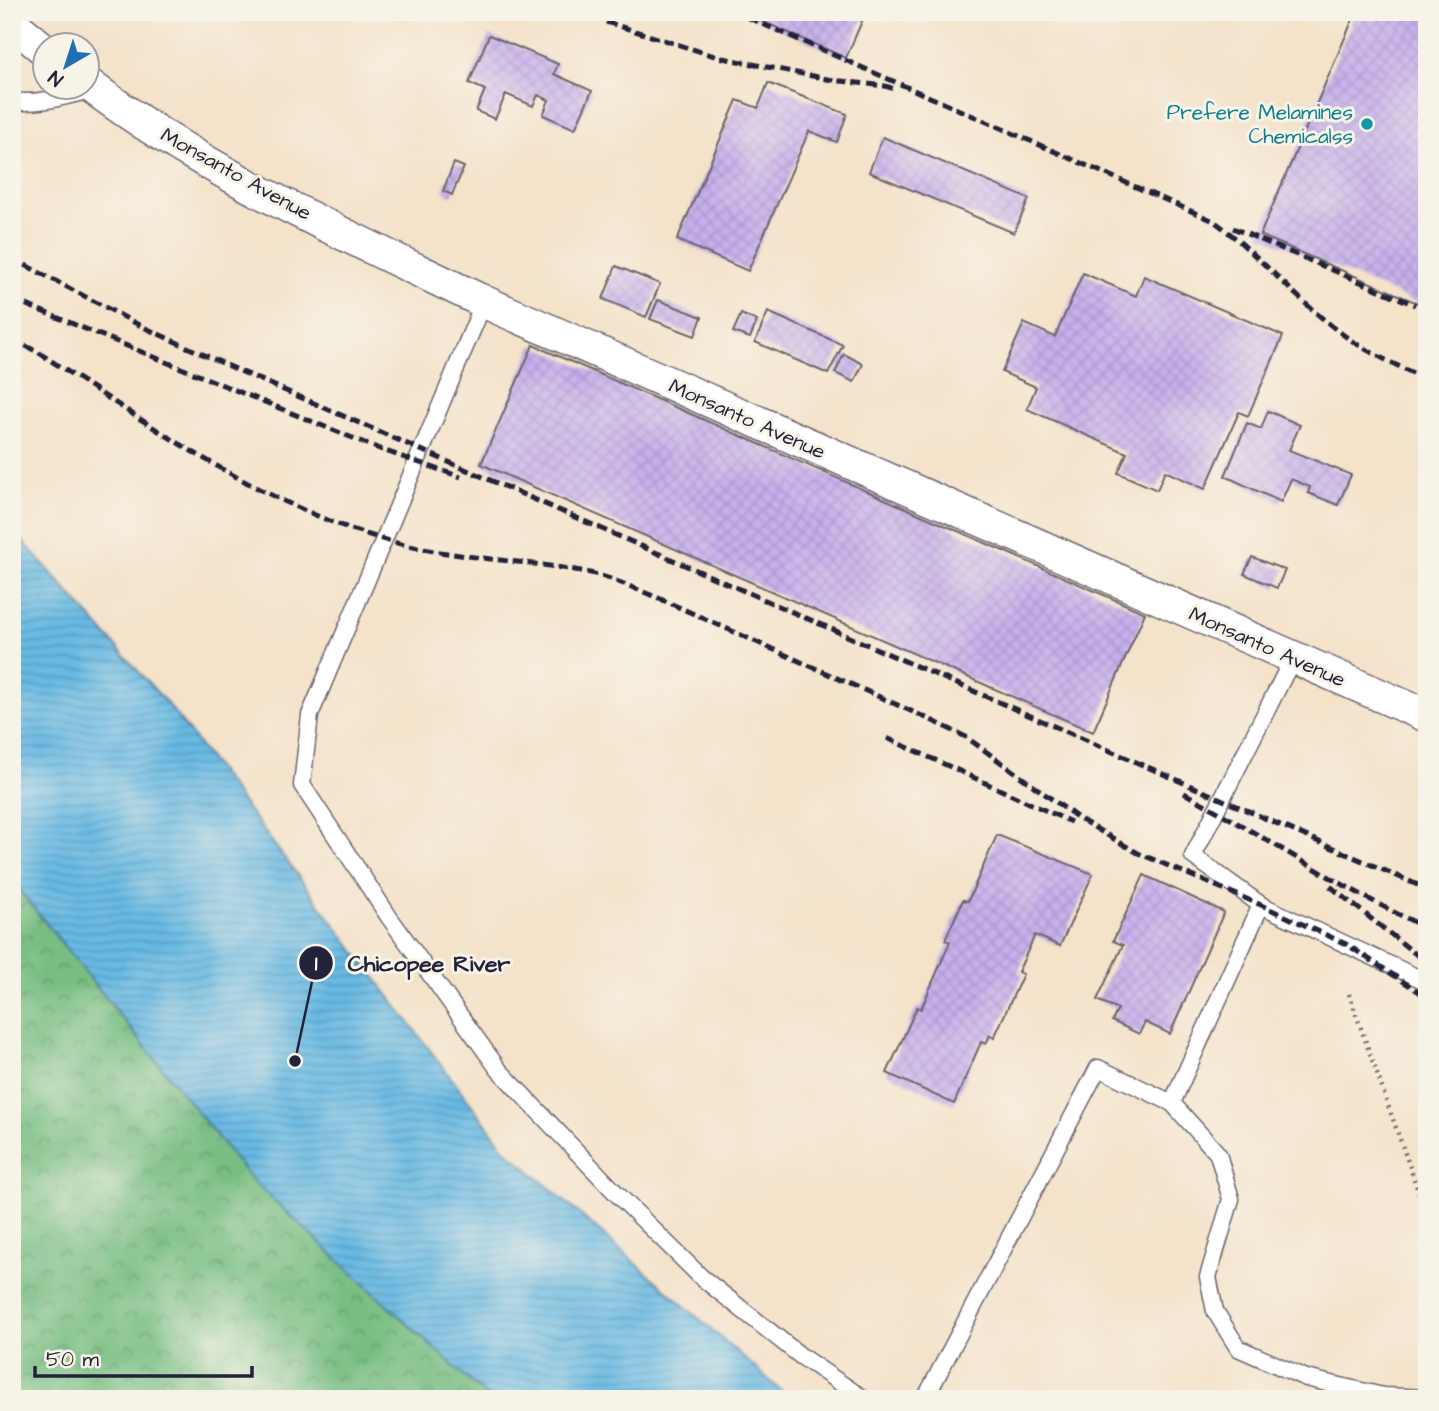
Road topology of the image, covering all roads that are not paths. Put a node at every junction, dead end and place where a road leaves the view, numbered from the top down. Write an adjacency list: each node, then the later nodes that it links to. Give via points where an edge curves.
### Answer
1 (12, 23): 2 (street)
2 (32, 39)
3 (102, 94): 6 (street, Monsanto Avenue, via 224,170)
4 (12, 101): 5 (lane)
5 (32, 102)
6 (484, 302): 7 (street, Monsanto Avenue); 14 (lane, via 310,715 302,785 499,1070 701,1277 802,1357)
7 (1293, 658): 8 (street, Monsanto Avenue); 9 (lane, via 1194,856)
8 (1427, 716)
9 (1261, 905): 10 (lane); 11 (lane)
10 (1427, 982)
11 (1171, 1103): 12 (lane, via 1218,1154 1231,1199 1208,1276 1214,1311 1238,1348 1306,1378); 15 (lane, via 1098,1068)
12 (1384, 1397): 13 (lane)
13 (1427, 1398)
14 (864, 1399)
15 (925, 1399)

